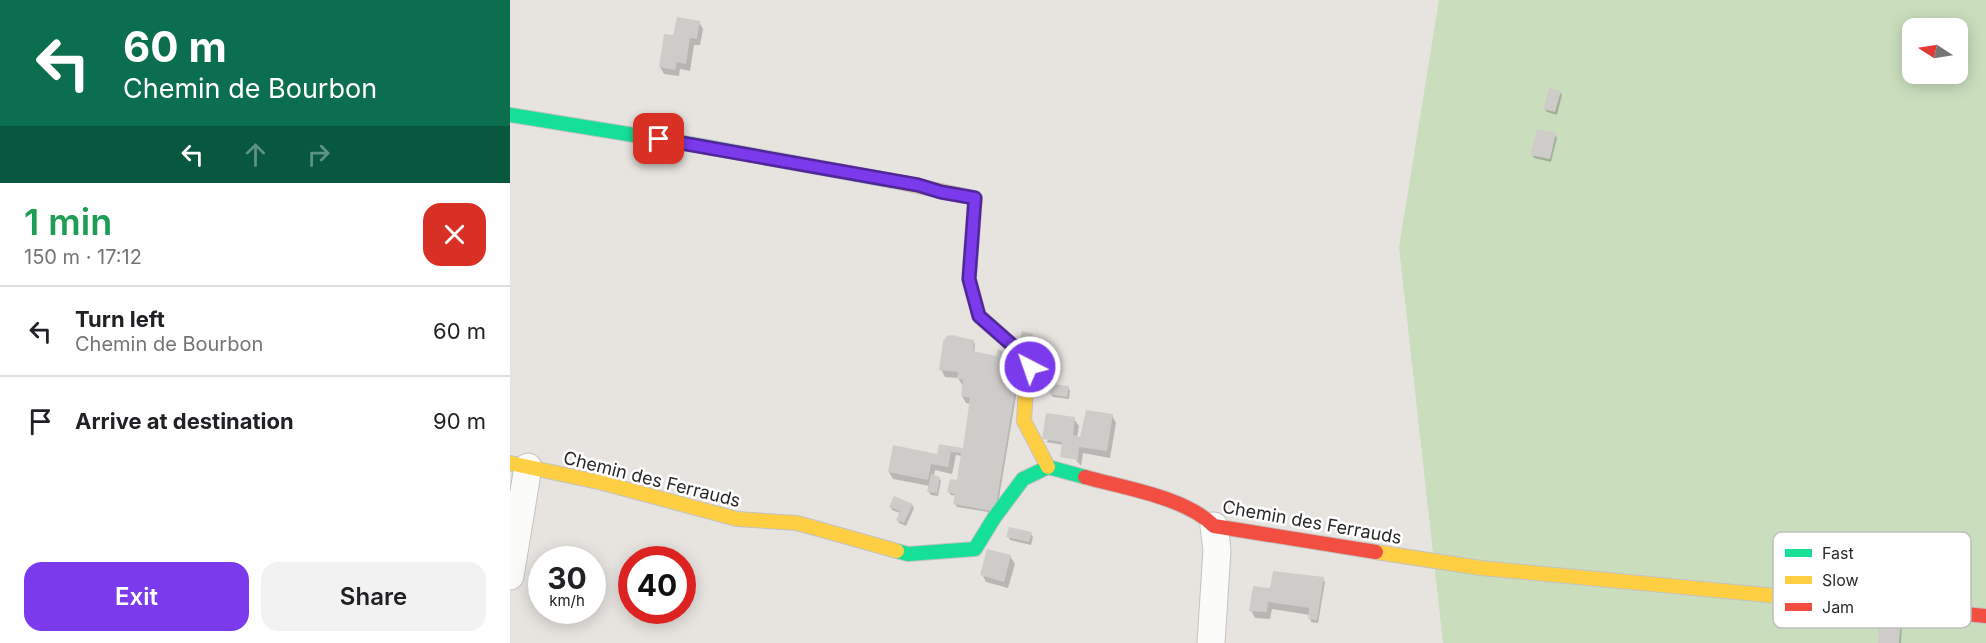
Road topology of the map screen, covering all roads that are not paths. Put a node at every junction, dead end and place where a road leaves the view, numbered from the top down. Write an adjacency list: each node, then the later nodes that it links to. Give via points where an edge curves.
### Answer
1 (510, 115): 3 (street, via 725,150 975,198 969,279 979,316 1019,351 1030,367 1024,421)
2 (519, 465): 3 (street, Chemin des Ferrauds, via 737,519 797,523 908,554 975,549 1023,479); 5 (street)
3 (1048, 467): 4 (street, Chemin des Ferrauds, via 1175,502 1204,516)
4 (1214, 526): 6 (street, Chemin des Ferrauds, via 1481,568); 9 (street, via 1217,550)
5 (510, 576)
6 (1773, 595)
7 (1971, 614): 8 (street, Chemin des Ferrauds)
8 (1986, 615)
9 (1211, 643)

